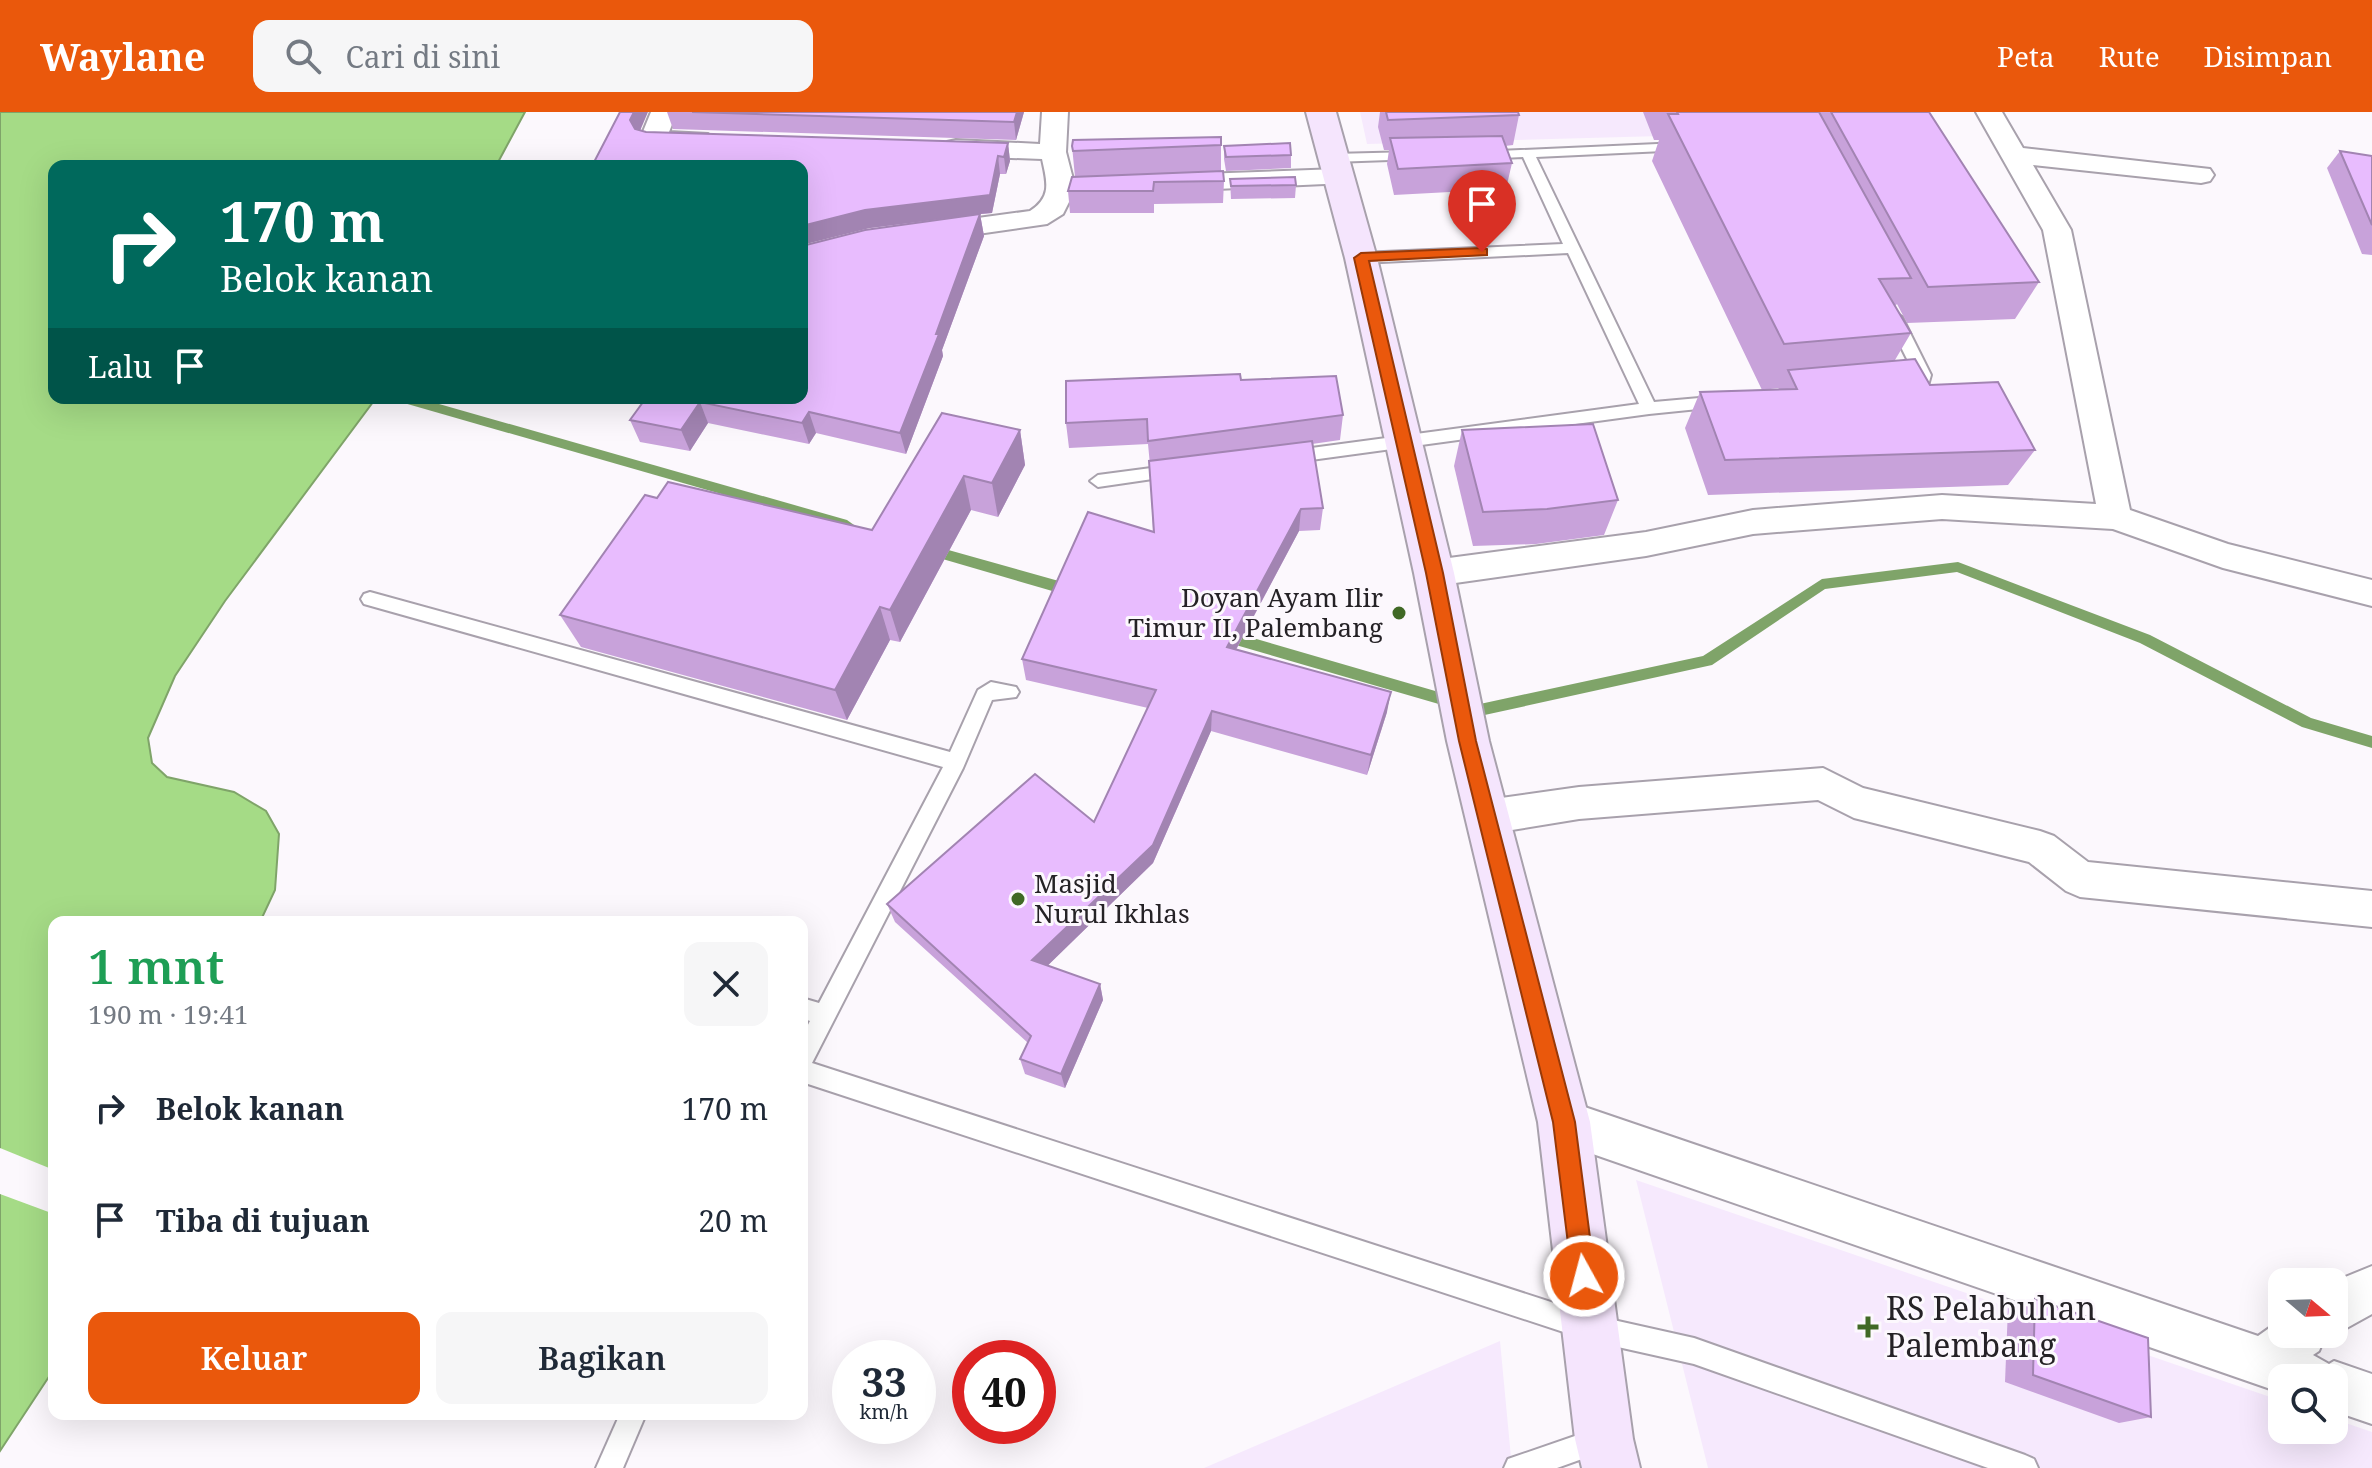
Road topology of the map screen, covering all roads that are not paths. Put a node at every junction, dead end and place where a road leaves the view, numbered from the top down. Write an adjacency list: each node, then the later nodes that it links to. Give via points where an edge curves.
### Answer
1 (664, 112): 5 (street, via 653,139)
2 (1055, 112): 8 (street)
3 (1321, 112): 13 (street)
4 (1989, 112): 11 (street)
5 (718, 140)
6 (932, 147): 8 (street)
7 (1696, 147): 9 (lane)
8 (1053, 152): 15 (street)
9 (1528, 154): 10 (lane); 17 (lane)
10 (1468, 155)
11 (2016, 155): 14 (street); 27 (street, via 2057,230)
12 (1423, 156): 13 (lane)
13 (1335, 167): 15 (street); 18 (street)
14 (2201, 175)
15 (1062, 188): 16 (street, via 1053,208 1037,218)
16 (900, 236)
17 (1572, 248): 18 (lane); 22 (lane)
18 (1361, 258): 23 (street)
19 (1888, 307): 20 (lane, via 1923,375 1921,385)
20 (1906, 387)
21 (1740, 401): 22 (lane)
22 (1649, 408): 23 (lane)
23 (1403, 443): 24 (lane); 28 (street)
24 (1266, 460)
25 (1189, 469): 26 (lane)
26 (1098, 481)
27 (2115, 517): 28 (street, via 1942,507 1753,522 1646,544); 29 (street, via 2223,555)
28 (1434, 573): 33 (street)
29 (2372, 593)
30 (370, 599): 32 (lane)
31 (1009, 692): 32 (lane, via 988,692)
32 (956, 762): 36 (lane)
33 (1487, 817): 34 (street, via 1579,803 1823,784 1854,802 2040,848 2080,879); 39 (street)
34 (2372, 909)
35 (808, 1010): 36 (lane)
36 (825, 1015): 37 (lane)
37 (808, 1048)
38 (808, 1073): 42 (lane)
39 (1564, 1122): 42 (street); 44 (street)
40 (2372, 1290): 41 (street)
41 (2348, 1300)
42 (1591, 1328): 49 (street); 52 (lane, via 1694,1351)
43 (2282, 1348): 44 (street)
44 (2263, 1362): 45 (street)
45 (2269, 1364)
46 (2348, 1391): 47 (street)
47 (2372, 1399)
48 (630, 1420): 50 (lane)
49 (1608, 1453): 51 (lane)
50 (609, 1468)
51 (1517, 1468)
52 (2025, 1468)

